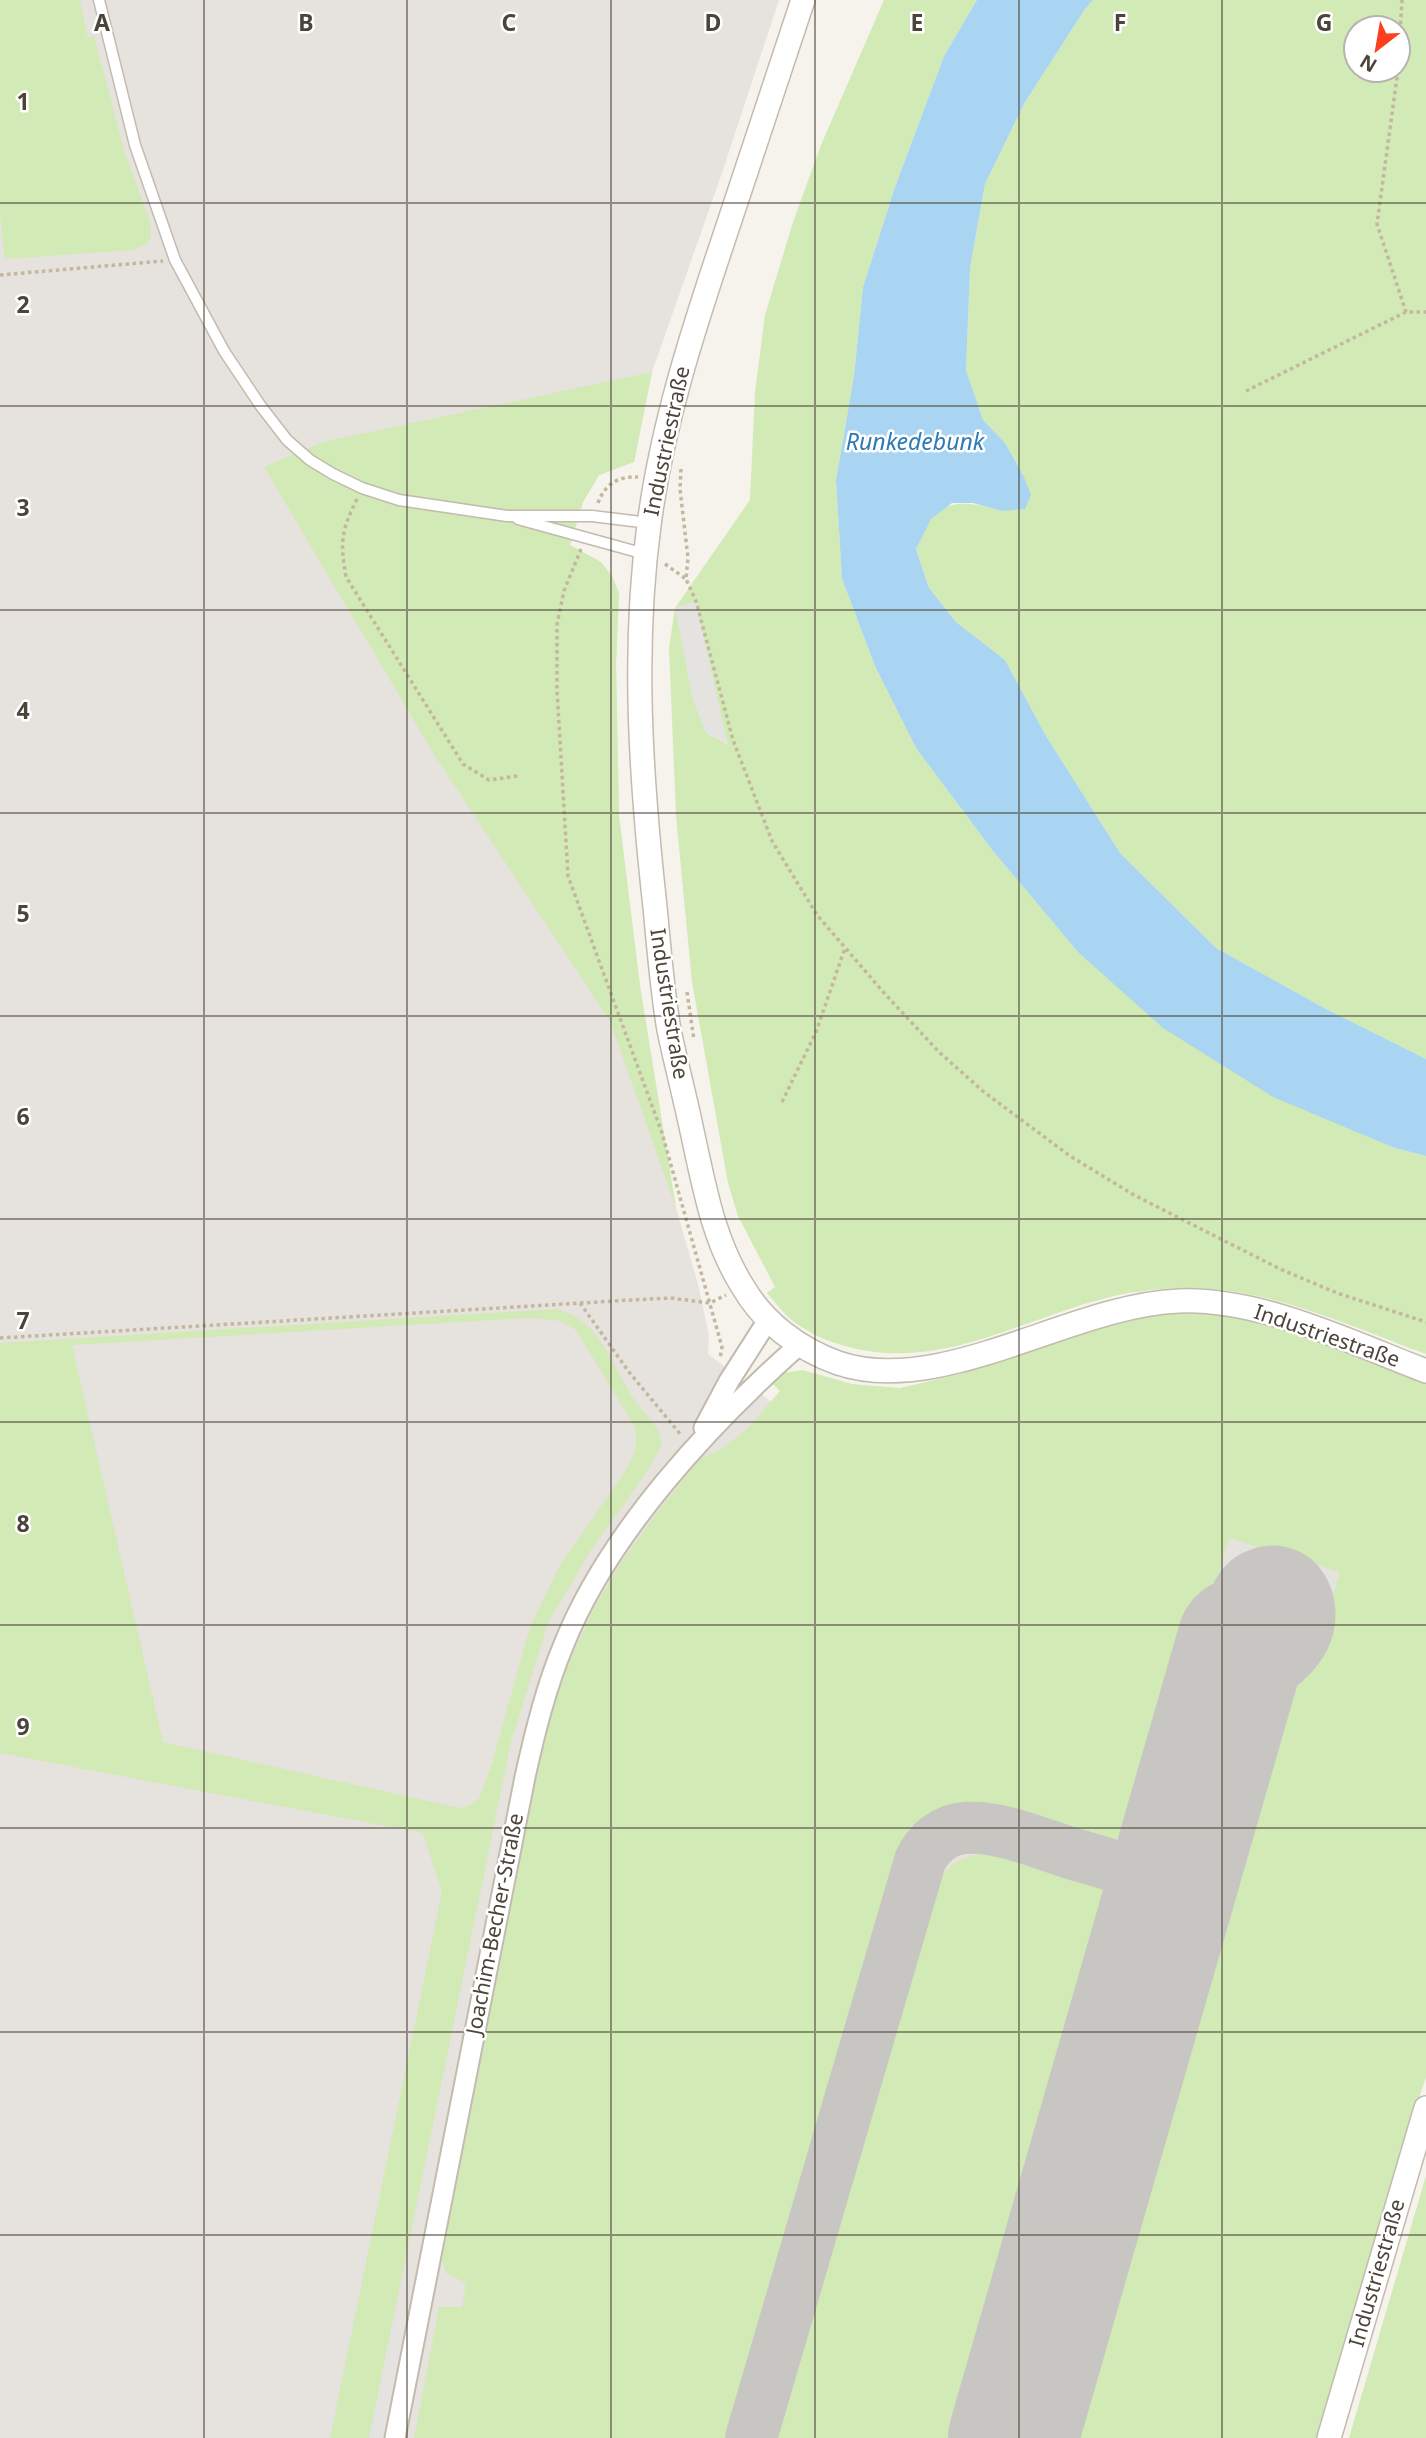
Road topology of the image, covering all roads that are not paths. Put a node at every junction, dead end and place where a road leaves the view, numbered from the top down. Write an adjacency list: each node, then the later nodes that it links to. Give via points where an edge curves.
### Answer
1 (99, 0): 3 (lane, via 135,145 175,260 224,351 286,440 310,460 362,488 399,500)
2 (803, 0): 4 (street, Industriestraße, via 682,366)
3 (507, 516): 4 (lane, via 592,516); 5 (lane)
4 (649, 523): 5 (street, Industriestraße)
5 (646, 554): 6 (street, Industriestraße, via 640,725 644,812 669,1027 710,1210 724,1252 741,1285)
6 (768, 1320): 7 (street, Industriestraße); 9 (street, Joachim-Becher-Straße)
7 (799, 1345): 8 (street, Industriestraße, via 866,1371 902,1370 976,1356 1096,1316 1182,1301 1256,1309); 9 (street, Joachim-Becher-Straße)
8 (1426, 1371)
9 (693, 1448): 11 (street, Joachim-Becher-Straße, via 612,1554 585,1601 565,1642 536,1726)
10 (1426, 2108): 12 (street, Industriestraße)
11 (395, 2438)
12 (1329, 2438)

